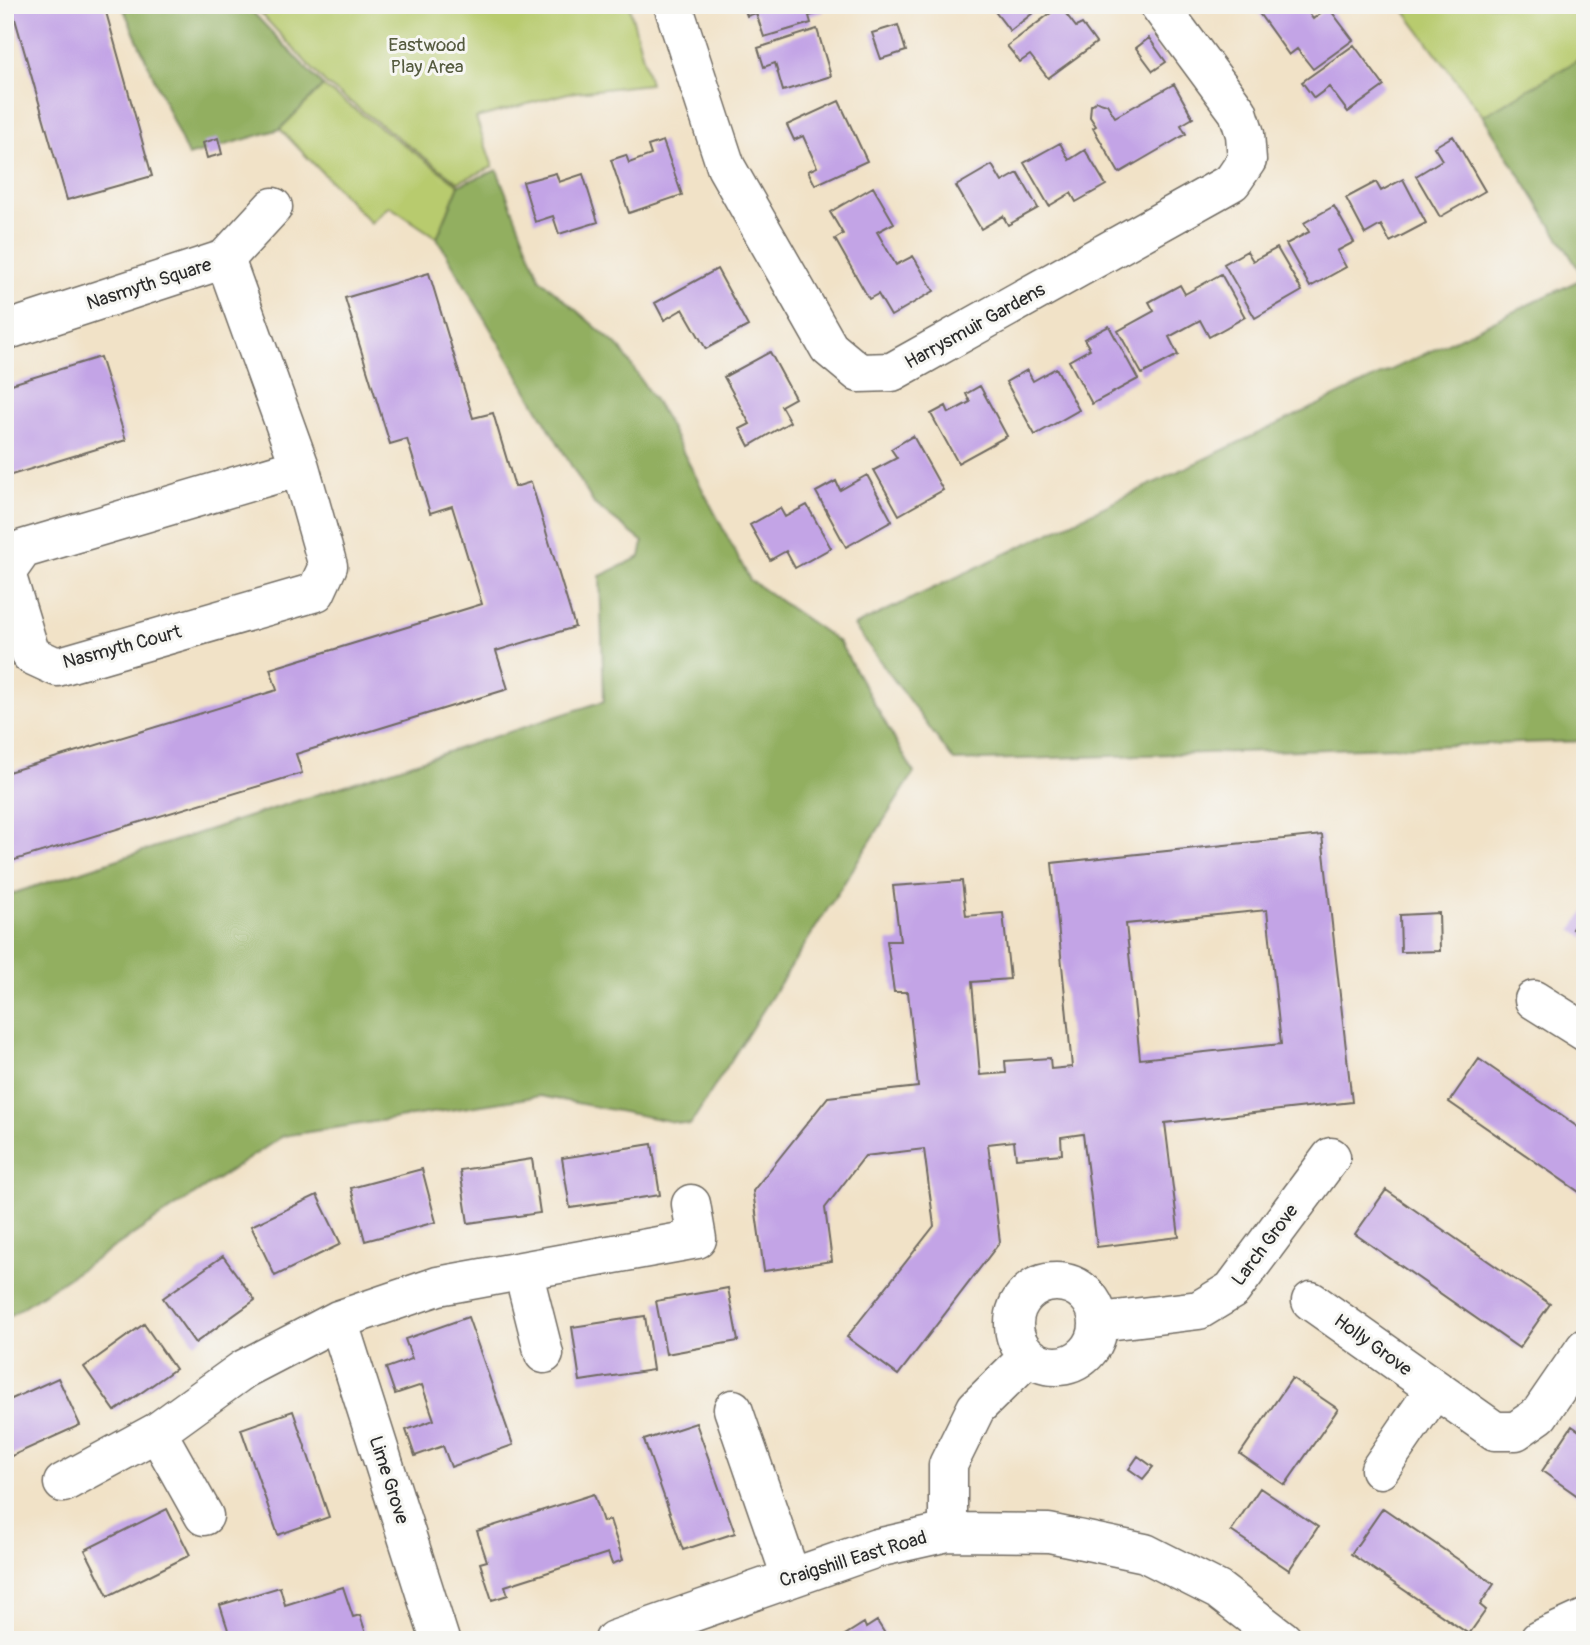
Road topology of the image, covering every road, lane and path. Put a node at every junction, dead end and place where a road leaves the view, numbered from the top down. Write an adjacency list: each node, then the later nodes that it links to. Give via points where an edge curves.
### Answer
1 (673, 5): 2 (street, Harrysmuir Gardens, via 726,167 829,348 859,373 892,372 1232,182 1247,160 1238,113)
2 (1159, 5)
3 (273, 207): 4 (street, Nasmyth Square)
4 (225, 259): 5 (street, Nasmyth Square); 6 (street, Nasmyth Court)
5 (5, 331)
6 (300, 467): 6 (street, Nasmyth Court, via 328,566 316,592 57,667 31,655 6,573 23,549)
7 (1534, 1000): 8 (street)
8 (1585, 1032)
9 (1331, 1157): 14 (street, Larch Grove, via 1232,1290 1199,1310)
10 (691, 1204): 11 (street, via 697,1239)
11 (523, 1271): 13 (street, via 438,1286); 16 (street)
12 (1311, 1301): 18 (street, Holly Grove)
13 (338, 1320): 20 (street, via 244,1369); 26 (street, Lime Grove)
14 (1099, 1322): 17 (street, via 1092,1349 1078,1362 1050,1367); 17 (street, via 1092,1302 1077,1287 1062,1282 1037,1286 1021,1300 1013,1321 1015,1337)
15 (1585, 1348): 18 (street, Holly Grove, via 1539,1415 1516,1431 1495,1431)
16 (544, 1354)
17 (1028, 1357): 24 (street, via 976,1408 948,1465)
18 (1434, 1390): 21 (street)
19 (733, 1409): 25 (street)
20 (157, 1432): 22 (street); 23 (street)
21 (1380, 1469)
22 (63, 1483)
23 (204, 1516)
24 (948, 1532): 25 (street, Craigshill East Road, via 877,1548); 28 (street, Craigshill East Road, via 1049,1534 1145,1553 1218,1590)
25 (791, 1577): 27 (street, Craigshill East Road)
26 (440, 1640)
27 (614, 1640)
28 (1283, 1640)

